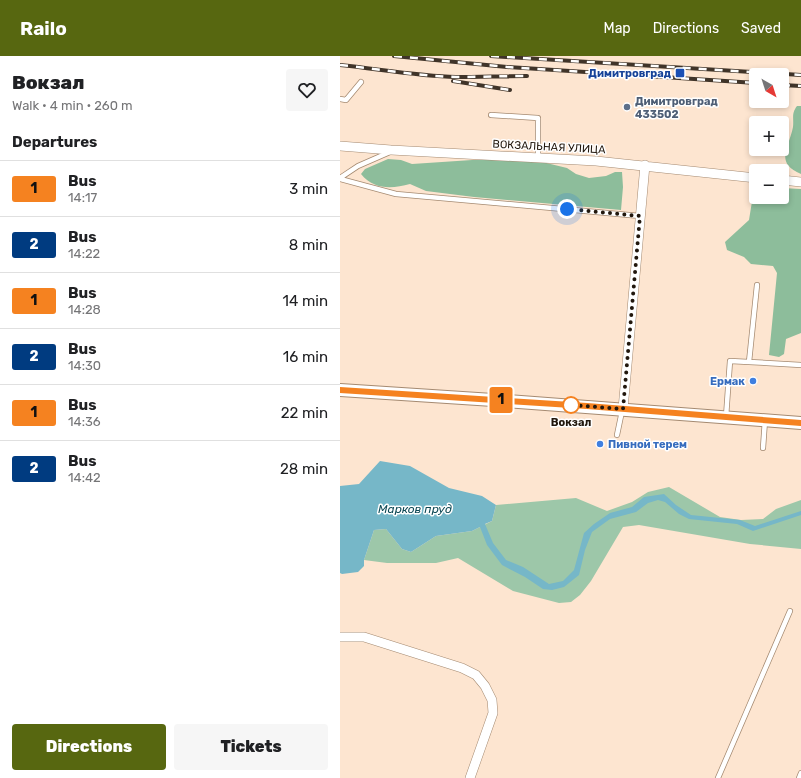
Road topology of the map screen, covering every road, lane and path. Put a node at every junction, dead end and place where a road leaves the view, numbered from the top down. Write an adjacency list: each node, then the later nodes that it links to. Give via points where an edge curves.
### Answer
1 (361, 82): 2 (lane, via 346,100)
2 (340, 100)
3 (491, 115): 6 (lane, via 538,118)
4 (340, 146): 5 (street, ВОКЗАЛЬНАЯ УЛИЦА)
5 (394, 150): 6 (street, ВОКЗАЛЬНАЯ УЛИЦА); 9 (lane, via 358,166)
6 (538, 158): 7 (street, ВОКЗАЛЬНАЯ УЛИЦА)
7 (645, 165): 8 (street, ВОКЗАЛЬНАЯ УЛИЦА); 12 (street)
8 (749, 177)
9 (340, 179): 12 (lane, via 396,194)
10 (789, 181): 11 (street)
11 (801, 182)
12 (640, 216): 17 (street)
13 (757, 286): 14 (lane)
14 (749, 362): 15 (lane); 18 (lane, via 730,361)
15 (801, 365)
16 (340, 390): 17 (main road)
17 (623, 409): 18 (main road); 21 (lane)
18 (726, 417): 19 (main road)
19 (765, 420): 20 (main road); 22 (lane)
20 (801, 423)
21 (617, 435)
22 (763, 448)
23 (790, 611): 27 (lane)
24 (340, 637): 26 (street, via 364,637 462,668 476,675 492,700 493,713)
25 (801, 773): 28 (lane)
26 (470, 778)
27 (718, 778)
28 (799, 778)

